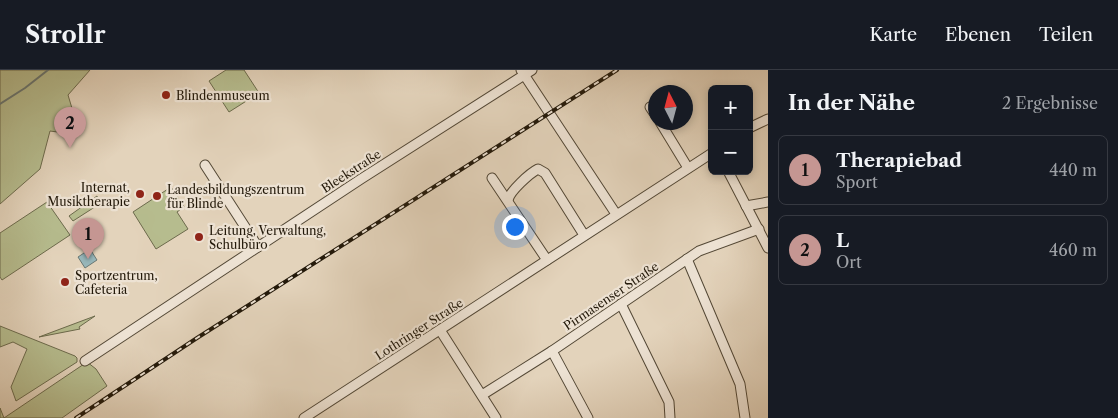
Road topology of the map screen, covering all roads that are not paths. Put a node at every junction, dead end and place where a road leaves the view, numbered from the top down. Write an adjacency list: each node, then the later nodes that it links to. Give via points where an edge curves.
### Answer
1 (526, 72): 13 (street); 16 (street, Bleekstraße)
2 (768, 119): 3 (street)
3 (753, 126)
4 (665, 130): 7 (street)
5 (708, 156): 7 (street, Lothringer Straße)
6 (205, 165): 16 (street)
7 (688, 168): 13 (street, Lothringer Straße)
8 (730, 175): 12 (street)
9 (492, 178): 10 (street)
10 (508, 200): 15 (street, via 508,196 538,169 544,173); 19 (street)
11 (768, 202): 12 (street)
12 (746, 206): 14 (street)
13 (616, 214): 15 (street, Lothringer Straße)
14 (759, 229): 17 (street); 18 (street, Pirmasenser Straße, via 699,251)
15 (584, 235): 19 (street, Lothringer Straße)
16 (258, 247): 23 (street, Bleekstraße)
17 (768, 248)
18 (687, 259): 20 (street, Pirmasenser Straße); 29 (street, via 740,384)
19 (547, 260): 21 (street, Lothringer Straße)
20 (620, 304): 22 (street, Pirmasenser Straße); 28 (street, via 669,402)
21 (440, 330): 24 (street); 25 (street, Lothringer Straße)
22 (552, 351): 24 (street, Pirmasenser Straße); 27 (street)
23 (85, 361)
24 (482, 395): 26 (street)
25 (304, 418)
26 (496, 418)
27 (588, 418)
28 (670, 418)
29 (746, 418)

